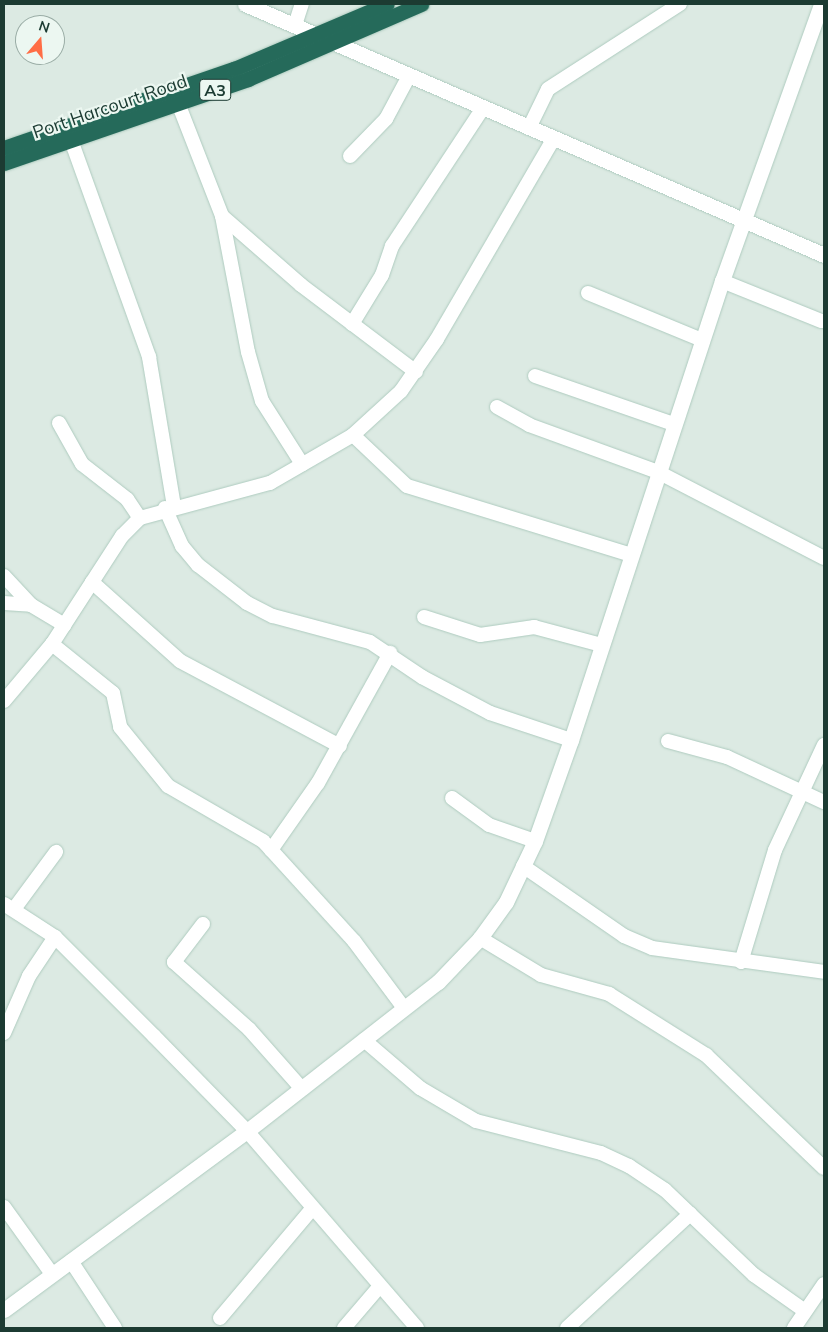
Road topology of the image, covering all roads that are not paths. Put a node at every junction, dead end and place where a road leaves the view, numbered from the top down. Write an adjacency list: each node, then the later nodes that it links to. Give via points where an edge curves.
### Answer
1 (245, 4): 7 (street)
2 (302, 4): 7 (street)
3 (387, 4): 8 (highway, Port Harcourt Road / A3)
4 (421, 4): 9 (highway, Port Harcourt Road / A3)
5 (680, 4): 13 (street, via 548,90)
6 (821, 4): 20 (street)
7 (295, 25): 8 (street)
8 (318, 35): 9 (street); 16 (highway, Port Harcourt Road / A3, via 234,69)
9 (336, 44): 10 (street); 11 (highway, Port Harcourt Road / A3)
10 (409, 76): 12 (street); 17 (street, via 386,119)
11 (178, 103): 14 (highway, Port Harcourt Road / A3); 19 (street)
12 (483, 108): 13 (street); 25 (street, via 392,246 382,275)
13 (529, 128): 15 (street)
14 (71, 140): 18 (highway, Port Harcourt Road / A3); 35 (street, via 149,357)
15 (553, 140): 20 (street); 27 (street)
16 (4, 148)
17 (350, 156)
18 (4, 163)
19 (222, 216): 25 (street); 33 (street, via 248,352 262,401)
20 (742, 221): 21 (street); 22 (street)
21 (824, 255)
22 (722, 281): 24 (street); 26 (street)
23 (588, 293): 26 (street)
24 (821, 321)
25 (352, 324): 27 (street)
26 (702, 340): 31 (street)
27 (416, 372): 32 (street)
28 (535, 376): 31 (street)
29 (497, 407): 34 (street, via 534,428)
30 (59, 423): 36 (street, via 82,464 127,499)
31 (674, 424): 34 (street)
32 (353, 435): 33 (street); 37 (street, via 407,486)
33 (302, 464): 35 (street, via 270,483)
34 (658, 472): 37 (street); 38 (street)
35 (169, 507): 36 (street); 47 (street, via 182,546 198,565 247,603 273,616 354,636)
36 (140, 518): 40 (street, via 122,536)
37 (631, 555): 46 (street)
38 (824, 558)
39 (4, 576): 42 (street)
40 (92, 582): 44 (street); 52 (street, via 180,661)
41 (4, 604): 42 (street)
42 (31, 605): 44 (street)
43 (424, 617): 46 (street, via 480,635 534,627)
44 (64, 625): 45 (street)
45 (52, 644): 48 (street); 57 (street, via 114,693 120,727 168,786 250,831)
46 (601, 645): 49 (street)
47 (390, 653): 49 (street, via 415,673 490,713); 52 (street)
48 (4, 701)
49 (571, 740): 56 (street)
50 (668, 740): 53 (street, via 727,758)
51 (824, 745): 53 (street)
52 (340, 746): 57 (street)
53 (800, 791): 55 (street); 64 (street, via 775,850)
54 (452, 798): 56 (street, via 489,825)
55 (824, 802)
56 (535, 840): 59 (street)
57 (271, 850): 66 (street, via 354,941)
58 (56, 852): 60 (street)
59 (523, 866): 63 (street); 64 (street, via 624,936 652,948)
60 (9, 906): 62 (street)
61 (203, 924): 69 (street, via 174,962 249,1029)
62 (55, 936): 67 (street, via 29,976); 70 (street)
63 (480, 938): 66 (street); 71 (street, via 541,974 608,994 706,1054)
64 (741, 962): 65 (street)
65 (824, 972)
66 (404, 1008): 68 (street)
67 (4, 1033)
68 (364, 1040): 69 (street); 74 (street, via 420,1088 476,1120 601,1153 666,1190)
69 (302, 1089): 70 (street)
70 (247, 1131): 73 (street); 75 (street)
71 (824, 1168)
72 (4, 1207): 76 (street)
73 (311, 1210): 78 (street); 81 (street)
74 (690, 1214): 80 (street, via 754,1275); 85 (street)
75 (71, 1261): 76 (street); 82 (street)
76 (52, 1274): 79 (street)
77 (824, 1284): 80 (street)
78 (379, 1287): 83 (street); 84 (street)
79 (4, 1310)
80 (805, 1311): 86 (street)
81 (220, 1318)
82 (115, 1328)
83 (344, 1328)
84 (417, 1328)
85 (566, 1328)
86 (794, 1328)

